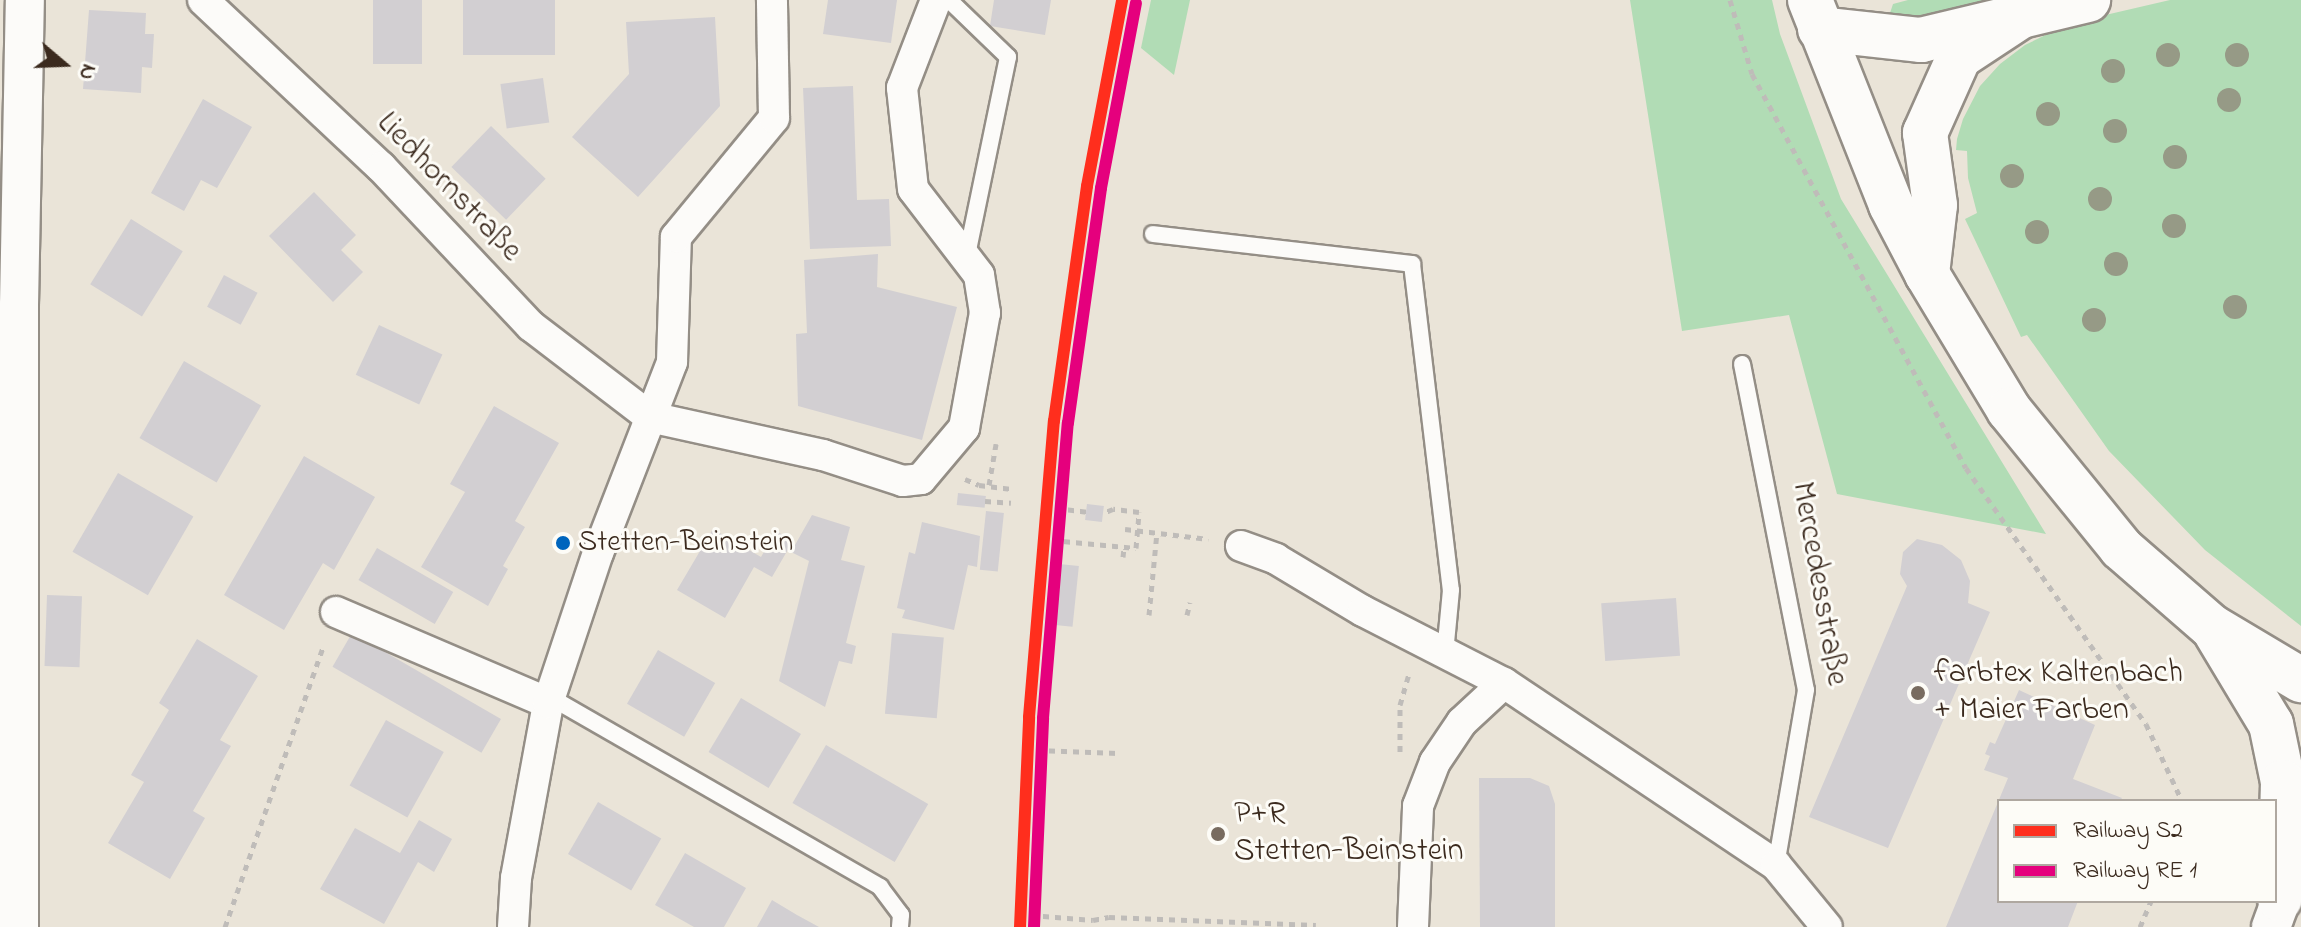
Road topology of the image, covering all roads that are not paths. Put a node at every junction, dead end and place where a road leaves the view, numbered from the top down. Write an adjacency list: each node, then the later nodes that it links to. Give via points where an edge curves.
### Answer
1 (25, 0): 13 (street)
2 (203, 0): 15 (street, Liedhornstraße, via 381,167 531,326)
3 (772, 0): 15 (street, via 774,118 676,237 672,362)
4 (936, 0): 11 (street, via 902,88 913,189)
5 (949, 0): 11 (lane, via 1008,57)
6 (1862, 0): 8 (main road)
7 (2088, 0): 9 (main road)
8 (1815, 15): 9 (main road, via 1921,40); 12 (main road, via 1871,161)
9 (2018, 18): 12 (main road, via 1959,57 1925,133 1935,205)
10 (1153, 234): 19 (lane, via 1412,264 1451,590)
11 (967, 255): 15 (street, Liedhornstraße, via 979,275 985,313 964,428 921,479 903,481 823,455)
12 (1927, 274): 18 (main road, via 2009,410 2046,456 2121,548)
13 (9, 305): 26 (street)
14 (1742, 364): 24 (lane, Mercedesstraße, via 1806,690)
15 (650, 417): 22 (street)
16 (1241, 546): 19 (street, via 1276,559)
17 (336, 612): 22 (street)
18 (2212, 627): 20 (main road); 25 (main road, via 2271,724 2283,782)
19 (1434, 648): 21 (street)
20 (2301, 680)
21 (1504, 683): 24 (street); 29 (street, via 1462,722 1435,762 1418,806)
22 (549, 700): 27 (street, via 516,878); 28 (lane, via 880,887 901,915)
23 (2301, 845): 25 (street)
24 (1776, 865): 30 (street)
25 (2284, 901)
26 (19, 927)
27 (513, 927)
28 (900, 927)
29 (1413, 927)
30 (1827, 927)

